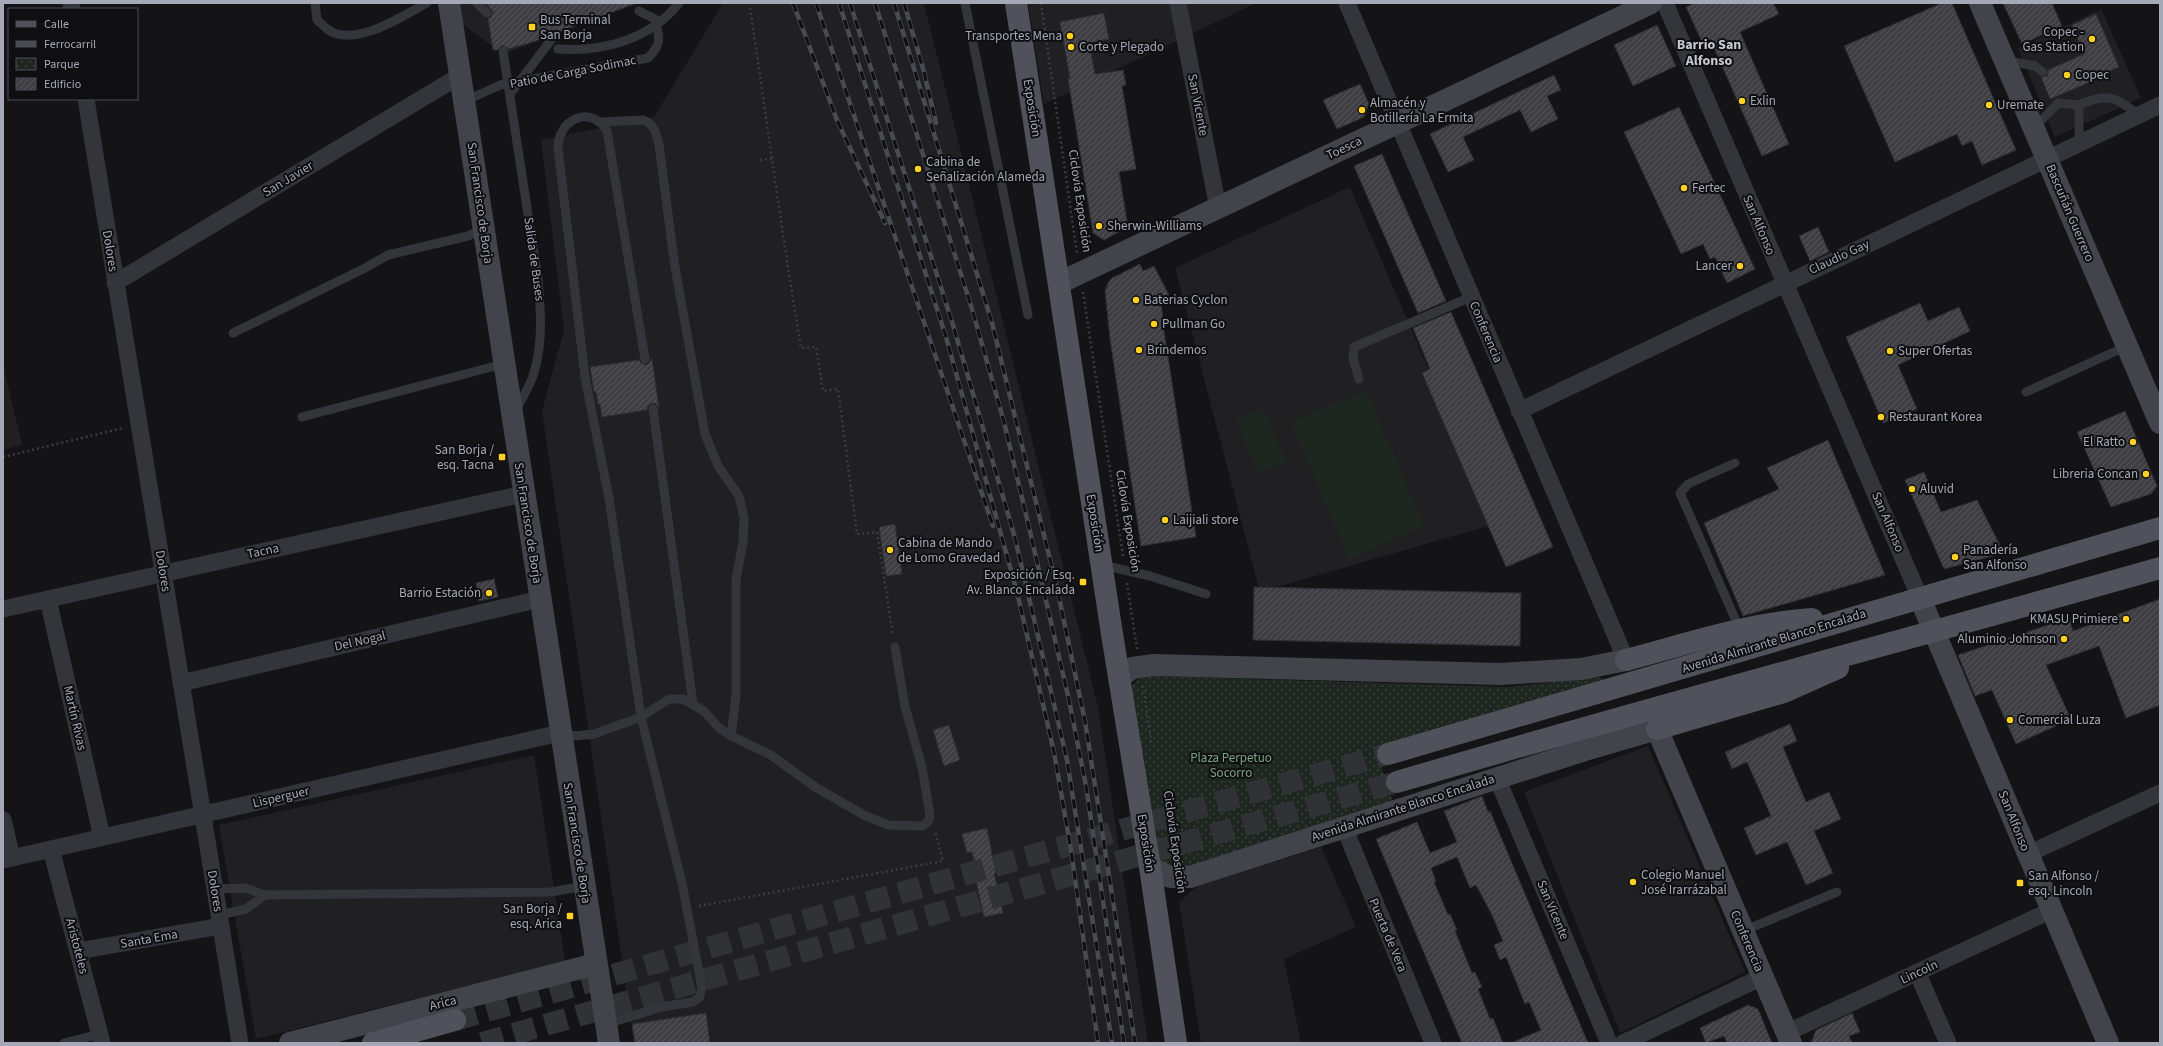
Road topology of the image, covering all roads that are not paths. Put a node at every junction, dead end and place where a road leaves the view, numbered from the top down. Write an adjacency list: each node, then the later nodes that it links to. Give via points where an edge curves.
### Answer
1 (315, 3): 2 (lane, via 317,20 333,33 345,36 374,30)
2 (427, 3)
3 (449, 3): 20 (street, San Francisco de Borja)
4 (476, 3): 14 (lane)
5 (679, 3): 16 (lane, bridge, via 648,30 626,41 595,49)
6 (965, 3): 38 (lane)
7 (1016, 3): 35 (main road, Exposición)
8 (1178, 3): 32 (street, San Vicente)
9 (1347, 3): 28 (street, Conferencia)
10 (1651, 3): 28 (street, Toesca)
11 (1665, 3): 36 (street, San Alfonso)
12 (1980, 3): 18 (street, Bascuñán Guerrero)
13 (639, 11): 23 (lane, Patio de Carga Sodimac, via 655,18 658,46 648,58 500,85)
14 (487, 13)
15 (554, 36): 21 (lane, bridge)
16 (558, 49)
17 (503, 51): 21 (lane, Salida de Buses, bridge)
18 (2005, 60): 19 (lane, via 2035,66); 29 (street, Bascuñán Guerrero)
19 (2044, 72)
20 (461, 75): 23 (street, San Francisco de Borja); 34 (street, San Javier)
21 (510, 94): 48 (lane, Salida de Buses, bridge, via 542,314 541,338 534,374)
22 (86, 100): 34 (street, Dolores)
23 (465, 101): 33 (street, San Francisco de Borja)
24 (2079, 105): 26 (lane, via 2095,98 2110,97); 29 (lane, via 2057,100); 30 (lane)
25 (2160, 105): 26 (street, Claudio Gay)
26 (2139, 115): 30 (street, Claudio Gay)
27 (600, 122): 41 (lane, via 609,137); 70 (lane, via 588,117 571,120 562,129 558,148 585,377 609,498); 73 (lane, via 643,120 655,130 705,434 712,456 732,485 742,507 744,529 736,580 736,696)
28 (1399, 122): 32 (street, Toesca); 37 (street, Conferencia)
29 (2034, 128): 31 (street, Bascuñán Guerrero)
30 (2079, 143): 31 (street, Claudio Gay)
31 (2047, 159): 36 (street, Claudio Gay); 40 (street, Bascuñán Guerrero)
32 (1218, 208): 35 (street, Toesca)
33 (484, 228): 39 (lane, via 468,236 388,255); 42 (street, San Francisco de Borja)
34 (115, 283): 55 (street, Dolores)
35 (1059, 283): 53 (main road, Exposición)
36 (1785, 284): 46 (street, Claudio Gay); 57 (street, San Alfonso)
37 (1471, 296): 43 (lane, via 1354,347 1353,358); 46 (street, Conferencia)
38 (1028, 315)
39 (233, 332)
40 (2127, 346): 44 (lane); 49 (street, Bascuñán Guerrero)
41 (645, 359)
42 (503, 364): 47 (lane); 48 (street, San Francisco de Borja)
43 (1359, 379)
44 (2026, 392)
45 (653, 409): 69 (lane)
46 (1519, 411): 66 (street, Conferencia)
47 (302, 417)
48 (512, 419): 51 (street, San Francisco de Borja)
49 (2160, 423)
50 (1735, 462): 62 (lane, via 1688,484 1680,493)
51 (523, 494): 55 (street, Tacna); 59 (street, San Francisco de Borja)
52 (2160, 528): 57 (main road, Avenida Almirante Blanco Encalada)
53 (1102, 566): 56 (lane, via 1150,576); 67 (main road, Exposición)
54 (2160, 568): 63 (main road, Avenida Almirante Blanco Encalada)
55 (163, 573): 58 (street, Tacna); 68 (street, Dolores)
56 (1206, 594)
57 (1920, 598): 61 (main road, Avenida Almirante Blanco Encalada); 63 (street, San Alfonso)
58 (48, 599): 60 (street, Tacna); 81 (street, Martín Rivas)
59 (540, 599): 68 (street, Del Nogal); 72 (street, San Francisco de Borja)
60 (3, 609)
61 (1849, 618): 62 (main road, via 1800,620); 74 (main road, Avenida Almirante Blanco Encalada)
62 (1740, 630): 66 (main road)
63 (1935, 632): 65 (main road, Avenida Almirante Blanco Encalada); 83 (street, San Alfonso)
64 (895, 647): 73 (lane, via 905,707 922,767 929,820 924,826 911,827 878,822 815,787 771,755)
65 (1866, 651): 71 (main road, via 1830,672 1784,692); 76 (main road, Avenida Almirante Blanco Encalada, via 1649,708)
66 (1626, 660): 67 (street, via 1581,669 1500,674 1140,666 1124,672)
67 (1119, 678): 85 (main road, Exposición)
68 (181, 683): 78 (street, Dolores)
69 (693, 704): 70 (lane, via 683,699 669,699); 73 (lane)
70 (641, 717): 72 (lane, via 594,734 575,736); 98 (lane, via 687,908 702,988 699,998 692,1002 662,1007)
71 (1657, 729): 75 (street, Avenida Almirante Blanco Encalada); 92 (street, Conferencia)
72 (560, 733): 78 (street, Lisperguer); 86 (street, San Francisco de Borja)
73 (731, 736)
74 (1388, 754)
75 (1497, 778): 80 (street, Avenida Almirante Blanco Encalada); 107 (street, San Vicente)
76 (1397, 782)
77 (2160, 793): 83 (street)
78 (203, 815): 81 (street, Lisperguer); 87 (street, Dolores)
79 (3, 820): 84 (street)
80 (1344, 827): 85 (street, Avenida Almirante Blanco Encalada, via 1190,877 1170,877); 106 (street, Puerta de Vera)
81 (102, 837): 82 (street, Lisperguer)
82 (51, 849): 84 (street, Lisperguer); 93 (street, Aristoteles)
83 (2028, 854): 90 (street, San Alfonso)
84 (7, 859)
85 (1150, 867): 105 (main road, Exposición)
86 (584, 886): 89 (lane, via 551,892); 94 (street, San Francisco de Borja)
87 (215, 890): 89 (lane, via 245,888); 91 (street, Dolores)
88 (1837, 892): 92 (lane)
89 (265, 895): 91 (lane, via 246,909)
90 (2052, 910): 95 (street, Lincoln); 110 (street, San Alfonso)
91 (220, 920): 93 (street, Santa Ema); 102 (street, Dolores)
92 (1743, 930): 96 (street, Conferencia)
93 (78, 951): 100 (street, Aristoteles)
94 (596, 964): 98 (street, San Francisco de Borja); 103 (street, Arica)
95 (1917, 972): 99 (street, Lincoln); 109 (street)
96 (1762, 977): 99 (street, Conferencia); 108 (street)
97 (455, 1020): 104 (main road, Arica)
98 (603, 1037)
99 (1788, 1038)
100 (101, 1039): 101 (lane)
101 (64, 1043)
102 (240, 1043)
103 (290, 1043)
104 (373, 1043)
105 (1176, 1043)
106 (1433, 1043)
107 (1608, 1043)
108 (1622, 1043)
109 (1948, 1043)
110 (2108, 1043)

